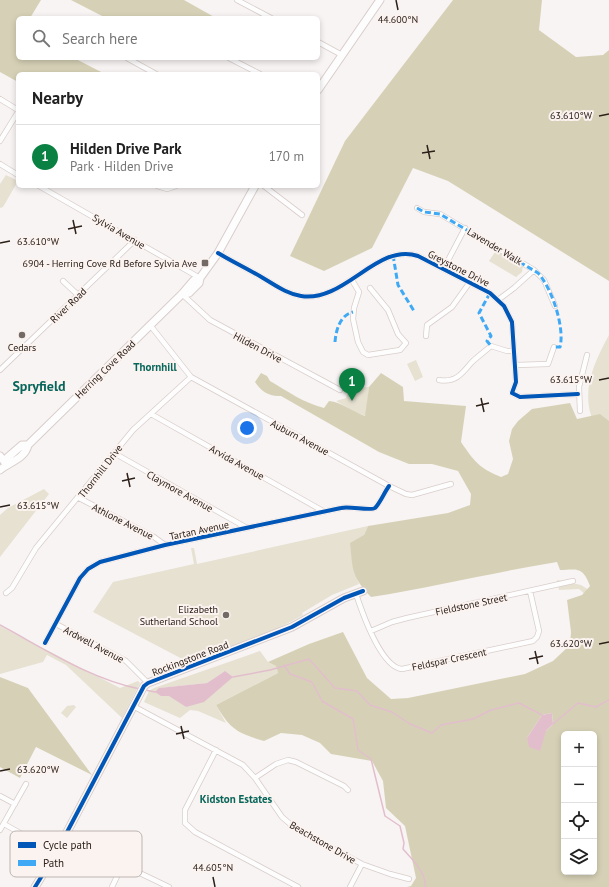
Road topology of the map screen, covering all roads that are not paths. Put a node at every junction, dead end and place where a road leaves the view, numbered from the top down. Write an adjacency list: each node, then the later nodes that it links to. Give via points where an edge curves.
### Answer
1 (237, 0): 3 (street)
2 (380, 0): 5 (main road)
3 (267, 16)
4 (320, 43): 5 (street)
5 (342, 55): 10 (main road)
6 (131, 60): 8 (street)
7 (233, 60): 9 (street)
8 (152, 72)
9 (256, 72)
10 (320, 87)
11 (0, 99): 12 (street)
12 (16, 110)
13 (16, 114): 14 (street)
14 (0, 141)
15 (0, 164): 16 (street)
16 (16, 174)
17 (43, 188): 25 (street, Sylvia Avenue)
18 (162, 188): 19 (street)
19 (172, 188)
20 (254, 188): 26 (main road, Herring Cove Road)
21 (267, 188): 23 (street)
22 (417, 208): 24 (street, Lavender Walk, via 424,212 440,214)
23 (302, 215)
24 (465, 228): 27 (street); 28 (street, Lavender Walk)
25 (135, 240): 29 (street, Sylvia Avenue); 35 (street, River Road)
26 (218, 253): 29 (main road, Herring Cove Road); 30 (street, Greystone Drive, via 287,292 301,296 324,294)
27 (444, 268): 30 (street, Greystone Drive, via 418,256 401,253 387,258); 32 (street, Greystone Drive)
28 (534, 270): 36 (street); 37 (street, Lavender Walk, via 544,280)
29 (200, 278): 34 (main road, Herring Cove Road, via 199,283 189,293)
30 (352, 280): 33 (street, via 359,292 353,316 357,341 362,350 368,355 400,350 406,342 398,334 388,310)
31 (63, 281): 35 (street)
32 (470, 282): 36 (street, Greystone Drive); 39 (street, via 452,307 427,326)
33 (370, 288)
34 (182, 294): 38 (main road, Herring Cove Road); 47 (street, Hilden Drive, via 210,320)
35 (78, 295): 44 (street, River Road)
36 (498, 300): 41 (street, Greystone Drive, via 512,322)
37 (555, 306)
38 (150, 325): 45 (street, Auburn Avenue); 53 (main road, Herring Cove Road, via 28,445 22,445 8,458)
39 (426, 336)
40 (554, 347): 43 (street, via 548,364)
41 (514, 351): 43 (street, Greystone Drive); 46 (street, via 491,346 462,374 452,379)
42 (587, 355): 48 (street, via 580,376)
43 (516, 365): 48 (street, Greystone Drive, via 516,382 512,393 515,396)
44 (0, 370)
45 (191, 377): 50 (street, Thornhill Drive); 56 (street, Auburn Avenue)
46 (438, 380)
47 (340, 390)
48 (578, 394): 49 (street)
49 (580, 411)
50 (150, 414): 51 (street, Thornhill Drive); 58 (street, Arvida Avenue)
51 (114, 453): 57 (street, Thornhill Drive); 59 (street, Claymore Avenue)
52 (0, 456): 53 (main road)
53 (6, 464): 54 (main road, Herring Cove Road)
54 (0, 470)
55 (451, 484): 56 (street, Auburn Avenue, via 412,495)
56 (389, 486): 58 (street, Tartan Avenue, via 375,508 350,507)
57 (79, 498): 60 (street, Athlone Avenue); 64 (street, Thornhill Drive, via 36,548 12,588)
58 (323, 511): 59 (street, Tartan Avenue)
59 (247, 528): 60 (street, Tartan Avenue)
60 (165, 545): 65 (street, Tartan Avenue, via 100,562 91,567 80,578)
61 (573, 581): 62 (street, Fieldstone Street)
62 (530, 591): 66 (street, Fieldstone Street, via 406,618); 66 (street, Feldspar Crescent, via 539,631 536,638 530,642 400,669 390,663)
63 (360, 592): 66 (street, Feldspar Crescent); 68 (main road, Rockingstone Road, via 292,627)
64 (6, 593)
65 (56, 624): 67 (street, Tartan Avenue); 68 (street, Ardwell Avenue, via 126,661)
66 (371, 631)
67 (45, 643)
68 (148, 683): 69 (main road, Rockingstone Road)
69 (133, 706): 70 (street, Beachstone Drive); 79 (main road, Rockingstone Road)
70 (216, 750): 71 (street, Beachstone Drive, via 243,765); 88 (street, via 185,810 185,823 195,832)
71 (255, 778): 73 (street, via 280,762 292,761); 80 (street, Beachstone Drive, via 279,813 291,825)
72 (26, 784): 75 (street)
73 (348, 790)
74 (0, 796): 75 (street)
75 (14, 804): 76 (street)
76 (4, 824): 77 (street); 78 (street)
77 (0, 830)
78 (17, 831)
79 (68, 831)
80 (362, 864): 84 (street, Beachstone Drive); 89 (street)
81 (142, 874): 87 (street)
82 (41, 877): 85 (main road, Rockingstone Road)
83 (117, 877): 86 (street)
84 (409, 879)
85 (35, 887)
86 (112, 887)
87 (169, 887)
88 (298, 887)
89 (350, 887)

